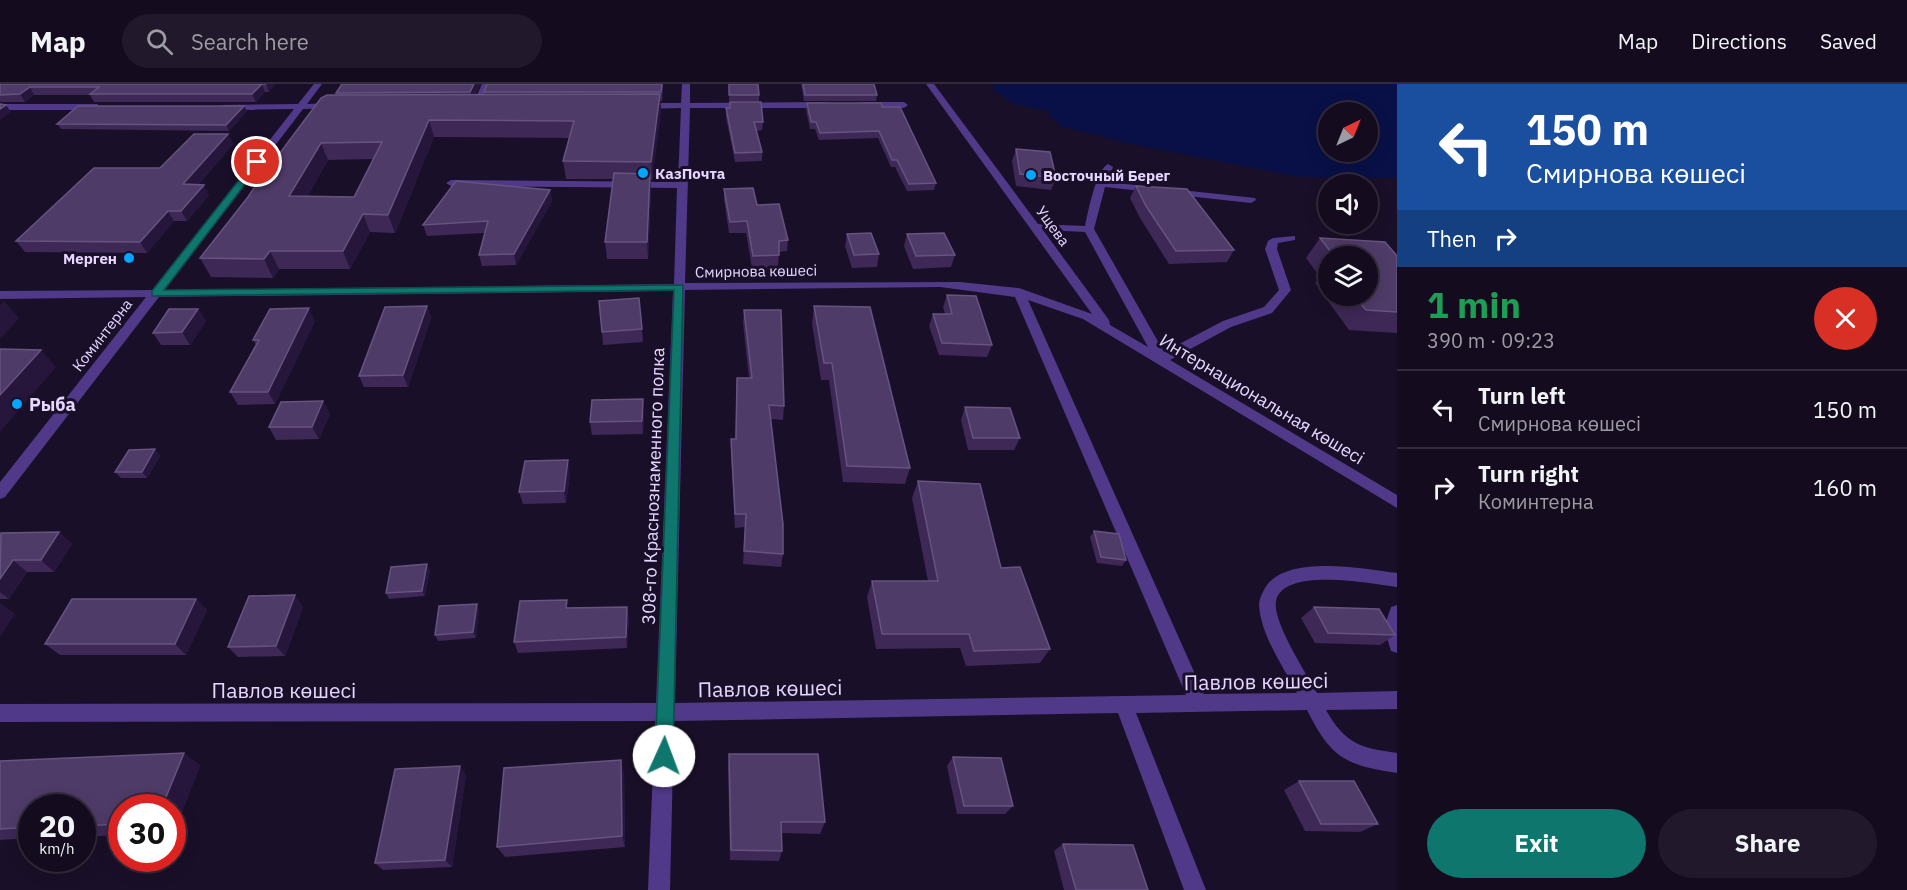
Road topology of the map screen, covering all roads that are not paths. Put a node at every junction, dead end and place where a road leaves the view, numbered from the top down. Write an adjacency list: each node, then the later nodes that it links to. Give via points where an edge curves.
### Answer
1 (318, 84): 9 (street, Коминтерна)
2 (486, 84): 12 (street)
3 (686, 84): 15 (street, 308-го Краснознаменного полка)
4 (930, 84): 23 (street, Ущева)
5 (835, 105): 15 (street)
6 (847, 105): 7 (street)
7 (904, 105)
8 (220, 106): 9 (street)
9 (301, 106): 10 (street); 28 (street, Коминтерна)
10 (347, 106)
11 (464, 106): 12 (street)
12 (476, 106): 13 (street)
13 (487, 106)
14 (627, 106): 15 (street)
15 (685, 106): 21 (street, 308-го Краснознаменного полка)
16 (0, 107): 17 (street)
17 (104, 107)
18 (1108, 167): 20 (street)
19 (452, 183): 21 (street)
20 (1101, 184): 22 (street); 24 (street)
21 (682, 185): 26 (street, 308-го Краснознаменного полка)
22 (1251, 200)
23 (1035, 227): 24 (street); 30 (street, Ущева)
24 (1089, 229): 31 (street)
25 (1291, 238): 31 (street, via 1273,241 1271,249 1285,290 1268,309 1227,324)
26 (679, 287): 27 (street, Смирнова көшесі, via 940,284); 28 (street, Смирнова көшесі); 41 (street, 308-го Краснознаменного полка)
27 (1019, 292): 30 (street, Смирнова көшесі, via 1061,305); 39 (street)
28 (155, 293): 29 (street, Смирнова көшесі); 32 (street, Коминтерна)
29 (0, 295)
30 (1108, 327): 31 (street, Интернациональная көшесі)
31 (1161, 359): 33 (street, Интернациональная көшесі)
32 (0, 493)
33 (1397, 502)
34 (1397, 580): 38 (street, via 1317,572 1290,578 1273,588 1267,602 1272,627)
35 (1397, 612): 36 (street, via 1393,627)
36 (1397, 645)
37 (1397, 700): 38 (street, Павлов көшесі)
38 (1311, 703): 39 (street, Павлов көшесі); 43 (street, via 1327,730 1344,747 1372,761)
39 (1199, 704): 40 (street, Павлов көшесі)
40 (1124, 705): 41 (street, Павлов көшесі); 45 (street)
41 (665, 712): 42 (street, Павлов көшесі); 44 (street, 308-го Краснознаменного полка)
42 (0, 713)
43 (1397, 764)
44 (659, 890)
45 (1195, 890)

